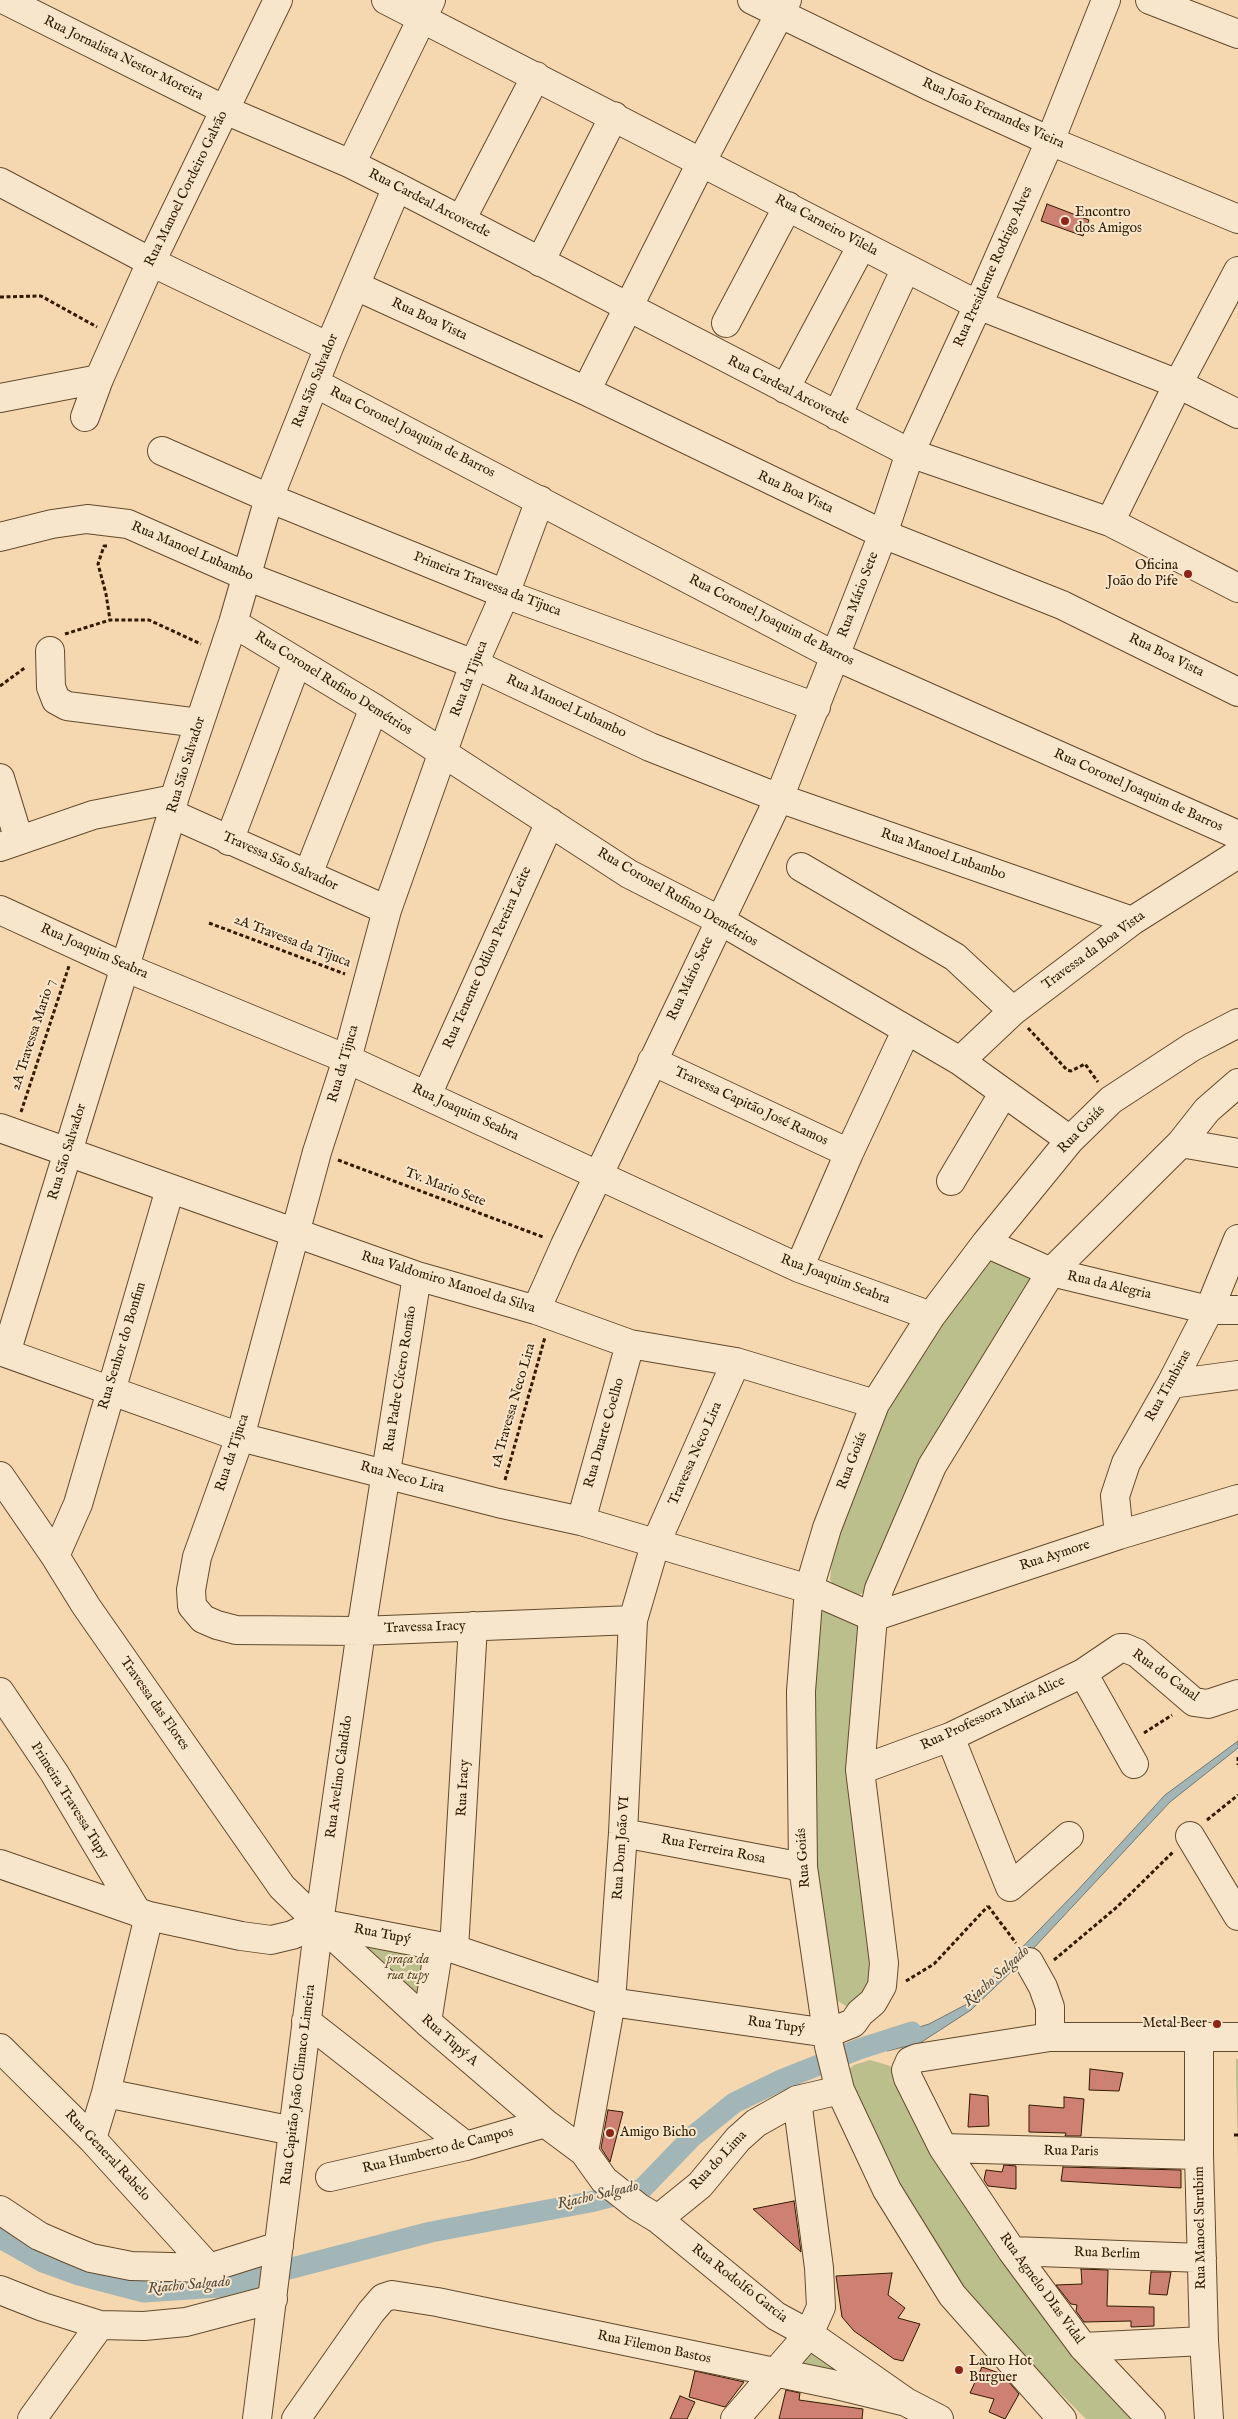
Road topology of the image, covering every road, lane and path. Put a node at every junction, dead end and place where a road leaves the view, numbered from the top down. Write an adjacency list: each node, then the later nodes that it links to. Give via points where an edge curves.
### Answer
1 (5, 0): 11 (street, Rua Jornalista Nestor Moreira)
2 (278, 0): 11 (street, Rua Manoel Cordeiro Galvão)
3 (386, 0): 8 (street, Rua Carneiro Vilela)
4 (752, 0): 7 (street, Rua João Fernandes Vieira)
5 (1106, 0): 13 (street, Rua Presidente Rodrigo Alves)
6 (1150, 0): 9 (street)
7 (783, 7): 13 (street, Rua João Fernandes Vieira, via 929,86); 14 (street)
8 (427, 9): 10 (street, Rua Carneiro Vilela); 15 (street)
9 (1238, 34)
10 (536, 76): 12 (street, Rua Carneiro Vilela); 20 (street)
11 (225, 110): 15 (street, Rua Jornalista Nestor Moreira); 22 (street, Rua Manoel Cordeiro Galvão)
12 (614, 116): 14 (street, Rua Carneiro Vilela); 23 (street)
13 (1050, 141): 19 (street, Rua João Fernandes Vieira); 28 (street, Rua Presidente Rodrigo Alves)
14 (702, 161): 18 (street, Rua Carneiro Vilela); 29 (street)
15 (351, 164): 17 (street, Rua Cardeal Arcoverde)
16 (0, 182): 22 (street)
17 (397, 187): 20 (street, Rua Cardeal Arcoverde); 26 (street, Rua São Salvador)
18 (788, 206): 21 (street, Rua Carneiro Vilela); 30 (street)
19 (1238, 219)
20 (461, 220): 23 (street, Rua Cardeal Arcoverde)
21 (862, 245): 24 (street, Rua Carneiro Vilela); 36 (street)
22 (151, 262): 31 (street, Rua Manoel Cordeiro Galvão); 32 (street)
23 (540, 262): 29 (street, Rua Cardeal Arcoverde)
24 (906, 268): 28 (street, Rua Carneiro Vilela); 40 (street)
25 (1238, 271): 35 (street)
26 (356, 286): 32 (street, Rua São Salvador); 37 (street, Rua Boa Vista)
27 (0, 297): 31 (path, via 41,296)
28 (978, 305): 35 (street, Rua Carneiro Vilela); 43 (street, Rua Presidente Rodrigo Alves)
29 (627, 308): 36 (street, Rua Cardeal Arcoverde); 37 (street)
30 (726, 323)
31 (118, 338): 33 (street, Rua Manoel Cordeiro Galvão)
32 (329, 347): 34 (street, Rua São Salvador)
33 (99, 380): 38 (street); 41 (street, Rua Manoel Cordeiro Galvão)
34 (315, 383): 44 (street, Rua São Salvador); 45 (street, Rua Coronel Joaquim de Barros)
35 (1178, 384): 39 (street, Rua Carneiro Vilela); 46 (street)
36 (785, 389): 40 (street, Rua Cardeal Arcoverde)
37 (586, 391): 48 (street, Rua Boa Vista)
38 (0, 398)
39 (1238, 414)
40 (838, 416): 43 (street, Rua Cardeal Arcoverde)
41 (85, 417)
42 (162, 452): 44 (street, Primeira Travessa da Tijuca)
43 (910, 453): 46 (street, Rua Cardeal Arcoverde); 48 (street, Rua Presidente Rodrigo Alves)
44 (269, 498): 50 (street, Rua São Salvador); 52 (street, Primeira Travessa da Tijuca)
45 (540, 500): 52 (street, Rua da Tijuca); 57 (street, Rua Coronel Joaquim de Barros)
46 (1110, 522): 51 (street, Rua Cardeal Arcoverde)
47 (128, 524): 49 (street, Rua Manoel Lubambo, via 87,519); 50 (street, Rua Manoel Lubambo); 53 (path, via 121,544 104,546 98,564)
48 (883, 534): 57 (street, Rua Mário Sete); 60 (street, Rua Boa Vista, via 1062,605)
49 (0, 537)
50 (246, 576): 54 (street, Rua São Salvador); 59 (street, Rua Manoel Lubambo)
51 (1238, 588)
52 (505, 594): 59 (street, Rua da Tijuca); 61 (street, Primeira Travessa da Tijuca)
53 (110, 620): 55 (path, via 65,633); 56 (path, via 149,620)
54 (233, 623): 56 (street, Rua São Salvador); 58 (street, Rua Coronel Rufino Demétrios)
55 (50, 651): 63 (street, via 51,687 56,700 67,706)
56 (223, 655): 63 (street, Rua São Salvador)
57 (835, 656): 61 (street, Rua Mário Sete); 69 (street, Rua Coronel Joaquim de Barros)
58 (296, 662): 62 (street, Rua Coronel Rufino Demétrios); 70 (street)
59 (474, 664): 64 (street, Rua da Tijuca); 66 (street, Rua Manoel Lubambo, via 650,747)
60 (1238, 692)
61 (816, 707): 66 (street, Rua Mário Sete)
62 (374, 708): 64 (street, Rua Coronel Rufino Demétrios); 74 (street)
63 (199, 722): 67 (street, Rua São Salvador)
64 (443, 752): 68 (street, Rua Coronel Rufino Demétrios); 76 (street, Rua da Tijuca)
65 (0, 778): 71 (street)
66 (780, 798): 77 (street, Rua Mário Sete); 78 (street, Rua Manoel Lubambo)
67 (173, 807): 70 (street, Travessa São Salvador); 71 (street, via 93,815); 81 (street, Rua São Salvador)
68 (550, 822): 77 (street, Rua Coronel Rufino Demétrios, via 629,874); 91 (street, Rua Tenente Odilon Pereira Leite)
69 (1238, 835)
70 (229, 841): 74 (street, Travessa São Salvador)
71 (10, 844)
72 (1238, 854): 78 (street, Travessa da Boa Vista)
73 (801, 867): 83 (street, via 955,957)
74 (308, 874): 76 (street, Travessa São Salvador)
75 (0, 910): 80 (street, Rua Joaquim Seabra)
76 (387, 910): 82 (street, Rua da Tijuca)
77 (719, 920): 85 (street, Rua Coronel Rufino Demétrios); 87 (street, Rua Mário Sete)
78 (1132, 921): 83 (street, Travessa da Boa Vista)
79 (209, 923): 82 (path, 2A Travessa da Tijuca)
80 (76, 944): 81 (street, Rua Joaquim Seabra); 93 (path, 2A Travessa Mario 7)
81 (124, 967): 86 (street, Rua Joaquim Seabra); 96 (street, Rua São Salvador)
82 (367, 982): 86 (street, Rua da Tijuca)
83 (1013, 1011): 88 (street, Travessa da Boa Vista); 92 (path, via 1069,1071 1086,1065)
84 (1238, 1023): 92 (street, Rua Goiás, via 1192,1047)
85 (906, 1030): 88 (street, Rua Coronel Rufino Demétrios); 98 (street)
86 (347, 1059): 91 (street, Rua Joaquim Seabra); 97 (street, Rua da Tijuca)
87 (652, 1061): 98 (street, Travessa Capitão José Ramos); 100 (street, Rua Mário Sete)
88 (960, 1061): 90 (street, Rua Coronel Rufino Demétrios)
89 (1238, 1083): 95 (street, via 1207,1110)
90 (1003, 1094): 94 (street, Rua Coronel Rufino Demétrios); 101 (street)
91 (427, 1095): 100 (street, Rua Joaquim Seabra)
92 (1111, 1100): 94 (street, Rua Goiás)
93 (7, 1130): 96 (street, Rua Valdomiro Manoel da Silva)
94 (1070, 1140): 105 (street, Rua Goiás)
95 (1181, 1143): 99 (street); 108 (street)
96 (68, 1152): 102 (street, Rua Valdomiro Manoel da Silva); 115 (street, Rua São Salvador)
97 (317, 1152): 103 (street, Rua da Tijuca); 106 (path, Tv. Mario Sete)
98 (849, 1153): 107 (street)
99 (1238, 1153)
100 (600, 1176): 106 (street, Rua Mário Sete); 107 (street, Rua Joaquim Seabra)
101 (952, 1181)
102 (170, 1189): 103 (street, Rua Valdomiro Manoel da Silva); 119 (street, Rua Senhor do Bonfim)
103 (297, 1233): 109 (street, Rua Valdomiro Manoel da Silva); 121 (street, Rua da Tijuca)
104 (1238, 1239): 110 (street, Rua Timbiras)
105 (986, 1243): 108 (street, Rua da Alegria); 113 (street, Rua Goiás)
106 (564, 1245): 112 (street, Rua Mário Sete)
107 (799, 1268): 113 (street, Rua Joaquim Seabra)
108 (1051, 1272): 110 (street, Rua da Alegria); 131 (street, via 932,1466 879,1588)
109 (417, 1276): 112 (street, Rua Valdomiro Manoel da Silva); 122 (street, Rua Padre Cícero Romão)
110 (1209, 1310): 111 (street, Rua da Alegria); 118 (street, Rua Timbiras)
111 (1238, 1310)
112 (543, 1312): 114 (street, Rua Valdomiro Manoel da Silva); 125 (path, 1A Travessa Neco Lira)
113 (931, 1316): 120 (street, Rua Goiás)
114 (630, 1344): 116 (street, Rua Valdomiro Manoel da Silva); 126 (street, Rua Duarte Coelho)
115 (3, 1352): 119 (street, Rua Neco Lira)
116 (736, 1362): 120 (street, Rua Valdomiro Manoel da Silva); 128 (street, Travessa Neco Lira)
117 (1238, 1375): 118 (street)
118 (1171, 1384): 127 (street, Rua Timbiras, via 1126,1463 1115,1496)
119 (109, 1391): 121 (street, Rua Neco Lira); 129 (street, Rua Senhor do Bonfim, via 78,1504)
120 (875, 1404): 130 (street, Rua Goiás, via 827,1528)
121 (240, 1437): 122 (street, Rua Neco Lira); 133 (street, Rua da Tijuca, via 198,1557 190,1590 192,1606 203,1619)
122 (386, 1473): 125 (street, Rua Neco Lira); 135 (street, Rua Padre Cícero Romão)
123 (0, 1476): 129 (street, Travessa das Flores)
124 (1238, 1498): 127 (street, Rua Aymore)
125 (498, 1503): 126 (street, Rua Neco Lira)
126 (580, 1521): 128 (street, Rua Neco Lira)
127 (1119, 1535): 131 (street, Rua Aymore)
128 (655, 1545): 130 (street, Rua Neco Lira); 132 (street, Rua Dom João VI)
129 (55, 1556): 156 (street, Travessa das Flores, via 86,1606 282,1887)
130 (809, 1589): 131 (street, Rua Neco Lira); 151 (street, Rua Goiás, via 801,1691)
131 (873, 1617): 145 (street)
132 (633, 1620): 134 (street, Travessa Iracy); 147 (street, Rua Dom João VI)
133 (217, 1625): 135 (street, Travessa Iracy, via 236,1630)
134 (473, 1626): 135 (street, Travessa Iracy); 158 (street, Rua Iracy)
135 (361, 1631): 156 (street, Rua Avelino Cândido)
136 (1120, 1648): 137 (street, Rua Professora Maria Alice); 140 (street, Rua do Canal, via 1137,1653)
137 (1083, 1673): 141 (street, Rua Professora Maria Alice); 142 (street)
138 (0, 1692): 154 (street, Primeira Travessa Tupy)
139 (1238, 1694): 140 (street, Rua do Canal, via 1208,1704)
140 (1194, 1702): 142 (path)
141 (950, 1737): 145 (street, Rua Professora Maria Alice); 152 (street)
142 (1129, 1755)
143 (1238, 1757): 144 (path)
144 (1238, 1765)
145 (860, 1770): 160 (street, via 884,1963)
146 (1238, 1795): 149 (path)
147 (624, 1833): 151 (street, Rua Ferreira Rosa); 161 (street, Rua Dom João VI)
148 (1070, 1836): 152 (street)
149 (1190, 1836): 155 (street); 159 (path, via 1077,1942)
150 (0, 1864): 154 (street)
151 (802, 1867): 167 (street, Rua Goiás)
152 (1010, 1887): 153 (path)
153 (988, 1906): 157 (path); 160 (path, via 934,1964 908,1981)
154 (143, 1914): 156 (street, via 271,1940); 170 (street)
155 (1238, 1916)
156 (319, 1923): 158 (street, Rua Tupý); 162 (street, Rua Capitão João Climaco Limeira); 163 (street, Rua Tupý A)
157 (1011, 1937)
158 (447, 1947): 161 (street, Rua Tupý); 163 (street, Rua Iracy)
159 (1032, 1968): 164 (street, via 1050,2006)
160 (882, 1986): 167 (street, via 873,2002 853,2023)
161 (611, 2002): 167 (street, Rua Tupý); 177 (street, Rua Dom João VI)
162 (306, 2021): 173 (street, Rua Capitão João Climaco Limeira); 175 (street)
163 (427, 2022): 172 (street, Rua Tupý A)
164 (1050, 2037): 166 (street); 176 (street, Rua Agnelo DIas Vidal, via 910,2061 906,2070 908,2078)
165 (1238, 2037): 166 (street)
166 (1199, 2038): 178 (street, Rua Manoel Surubim)
167 (829, 2040): 169 (street, Rua Goiás)
168 (0, 2048): 174 (street, Rua General Rabelo)
169 (838, 2082): 171 (street, Rua do Lima); 199 (street, Rua Goiás, via 888,2190 937,2273 964,2310)
170 (106, 2093): 173 (street); 174 (street)
171 (797, 2100): 181 (street, Rua do Lima, via 756,2123 700,2184); 189 (street, via 819,2278 820,2308)
172 (545, 2123): 175 (street, Rua Humberto de Campos); 177 (street, Rua Tupý A)
173 (293, 2131): 182 (street, Rua Capitão João Climaco Limeira)
174 (92, 2138): 185 (street, Rua General Rabelo)
175 (466, 2146): 179 (street, Rua Humberto de Campos)
176 (943, 2148): 178 (street, Rua Paris); 183 (street, Rua Agnelo DIas Vidal)
177 (584, 2152): 181 (street, Rua Rodolfo Garcia, via 604,2180)
178 (1199, 2155): 184 (street, Rua Manoel Surubim)
179 (330, 2177)
180 (0, 2210): 185 (street, via 39,2236 91,2258 131,2266)
181 (648, 2213): 189 (street, Rua Rodolfo Garcia, via 776,2316)
182 (279, 2247): 185 (street); 187 (street, Rua Capitão João Climaco Limeira)
183 (1012, 2251): 184 (street, Rua Berlim); 191 (street, Rua Agnelo DIas Vidal)
184 (1202, 2258): 190 (street, Rua Manoel Surubim)
185 (209, 2268)
186 (0, 2290): 188 (street, via 43,2308)
187 (273, 2294): 188 (street, via 186,2322 144,2326); 195 (street, Rua Capitão João Climaco Limeira)
188 (100, 2325): 194 (street)
189 (809, 2334): 192 (street); 193 (street, Rua Rodolfo Garcia)
190 (1204, 2340): 191 (street); 201 (street, Rua Manoel Surubim)
191 (1083, 2347): 200 (street, Rua Agnelo DIas Vidal)
192 (774, 2373): 193 (street, Rua Filemon Bastos); 196 (street, Rua Filemon Bastos, via 392,2295 383,2298 371,2312); 197 (street)
193 (906, 2402): 198 (street, Rua Filemon Bastos)
194 (32, 2419)
195 (257, 2419)
196 (296, 2419)
197 (734, 2419)
198 (939, 2419)
199 (1062, 2419)
200 (1151, 2419)
201 (1209, 2419)

